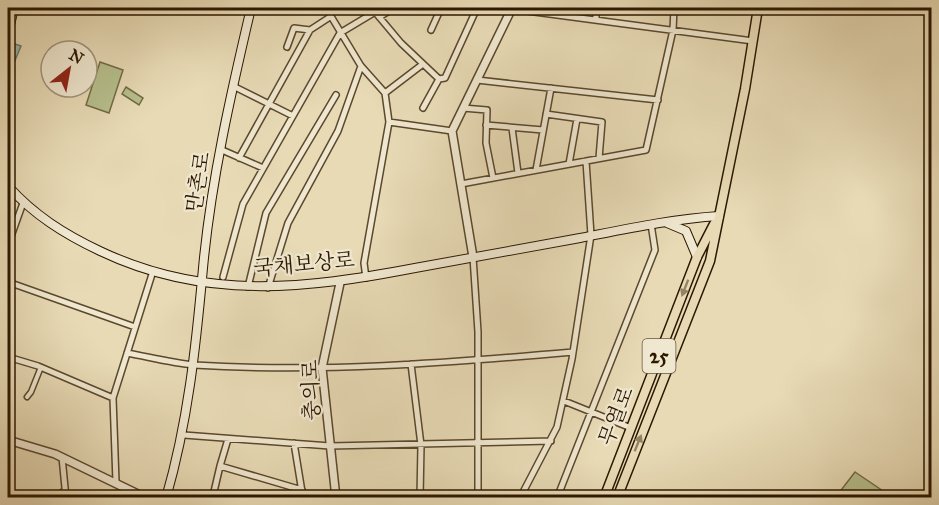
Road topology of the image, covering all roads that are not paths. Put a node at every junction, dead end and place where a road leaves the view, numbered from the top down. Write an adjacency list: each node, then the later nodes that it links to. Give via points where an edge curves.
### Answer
1 (14, 8): 18 (main road)
2 (251, 8): 25 (main road, 만촌로)
3 (326, 8): 12 (street)
4 (394, 8): 11 (street)
5 (441, 8): 15 (street)
6 (477, 8): 23 (street, via 445,78)
7 (512, 8): 13 (street); 24 (street)
8 (596, 8): 13 (street)
9 (674, 8): 16 (street)
10 (758, 8): 19 (main road, 무열로 / 25)
11 (379, 16): 17 (street, via 375,12); 21 (street)
12 (330, 17): 14 (street); 17 (street)
13 (596, 20): 16 (street)
14 (310, 30): 20 (street, via 294,28); 30 (street)
15 (431, 30)
16 (674, 30): 19 (street); 29 (street)
17 (340, 33): 22 (street); 34 (street)
18 (8, 34)
19 (753, 41): 53 (main road, 무열로 / 25)
20 (287, 47)
21 (423, 64): 23 (street); 27 (street)
22 (361, 66): 27 (street); 67 (street, via 338,131 288,223)
23 (439, 79): 31 (street)
24 (477, 80): 26 (street); 32 (street)
25 (233, 86): 30 (street); 41 (main road, 만촌로)
26 (551, 88): 29 (street); 33 (street)
27 (386, 93): 36 (street)
28 (336, 95): 66 (street, via 266,213)
29 (658, 100): 43 (street, via 646,150)
30 (270, 103): 34 (street); 42 (street)
31 (423, 108)
32 (463, 108): 37 (street, via 488,110); 40 (street)
33 (546, 114): 35 (street); 39 (street)
34 (293, 116): 46 (street)
35 (577, 119): 43 (street, via 602,122); 45 (street)
36 (389, 122): 40 (street); 62 (street, via 364,263)
37 (486, 125): 38 (street); 49 (street)
38 (512, 128): 39 (street); 48 (street)
39 (543, 130): 47 (street)
40 (452, 131): 50 (street)
41 (222, 150): 42 (street); 63 (main road, 만촌로)
42 (239, 158): 46 (street)
43 (599, 158): 44 (street)
44 (586, 161): 45 (street); 56 (street)
45 (569, 164): 47 (street)
46 (263, 168): 61 (street, via 243,204)
47 (536, 170): 48 (street)
48 (518, 173): 49 (street)
49 (494, 178): 50 (street)
50 (461, 184): 58 (street)
51 (8, 186): 52 (main road, 국채보상로)
52 (23, 203): 57 (street); 60 (main road, 국채보상로, via 81,242 122,262)
53 (719, 216): 54 (main road, 국채보상로); 59 (main road, 무열로 / 25); 107 (main road, 무열로, one-way to 53, via 706,271)
54 (665, 222): 55 (main road, 국채보상로); 59 (main road, via 686,231)
55 (651, 224): 56 (main road, 국채보상로); 80 (street, via 655,250)
56 (591, 236): 58 (main road, 국채보상로); 69 (street)
57 (8, 245)
58 (473, 257): 62 (main road, 국채보상로); 72 (street)
59 (697, 257): 81 (main road, 무열로 / 25, one-way to 81)
60 (153, 271): 63 (main road, 국채보상로); 68 (street)
61 (223, 277)
62 (366, 278): 65 (main road, 국채보상로)
63 (203, 281): 66 (main road, 국채보상로); 74 (main road, 만촌로)
64 (8, 282): 68 (street)
65 (340, 283): 67 (main road, 국채보상로); 76 (street, 충의로)
66 (248, 288): 67 (main road, 국채보상로)
67 (268, 288)
68 (135, 327): 70 (street)
69 (573, 352): 72 (street); 79 (street)
70 (127, 353): 74 (street); 78 (street)
71 (8, 357): 75 (street)
72 (479, 360): 73 (street); 87 (street)
73 (411, 364): 76 (street); 88 (street)
74 (193, 365): 76 (street); 82 (main road, 만촌로)
75 (41, 367): 77 (street); 78 (street)
76 (322, 368): 89 (street, 충의로)
77 (27, 397)
78 (113, 398): 92 (street)
79 (564, 401): 80 (street); 85 (street)
80 (592, 413): 81 (street); 105 (street)
81 (631, 428): 106 (main road, 무열로 / 25)
82 (184, 435): 83 (street); 99 (main road, 만촌로)
83 (228, 439): 86 (street); 91 (street)
84 (8, 440): 90 (street)
85 (551, 441): 87 (street); 104 (street)
86 (294, 443): 89 (street); 94 (street)
87 (480, 444): 88 (street); 103 (street)
88 (421, 445): 89 (street); 102 (street)
89 (330, 446): 101 (street, 충의로)
90 (62, 457): 92 (street); 93 (street)
91 (220, 466): 94 (street); 95 (street)
92 (116, 483): 98 (street)
93 (65, 490): 96 (street); 97 (street)
94 (302, 490): 100 (street)
95 (214, 497)
96 (55, 498)
97 (66, 498)
98 (146, 498)
99 (166, 498)
100 (303, 498)
101 (336, 498)
102 (420, 498)
103 (478, 498)
104 (520, 498)
105 (557, 498)
106 (604, 498)
107 (617, 498)

